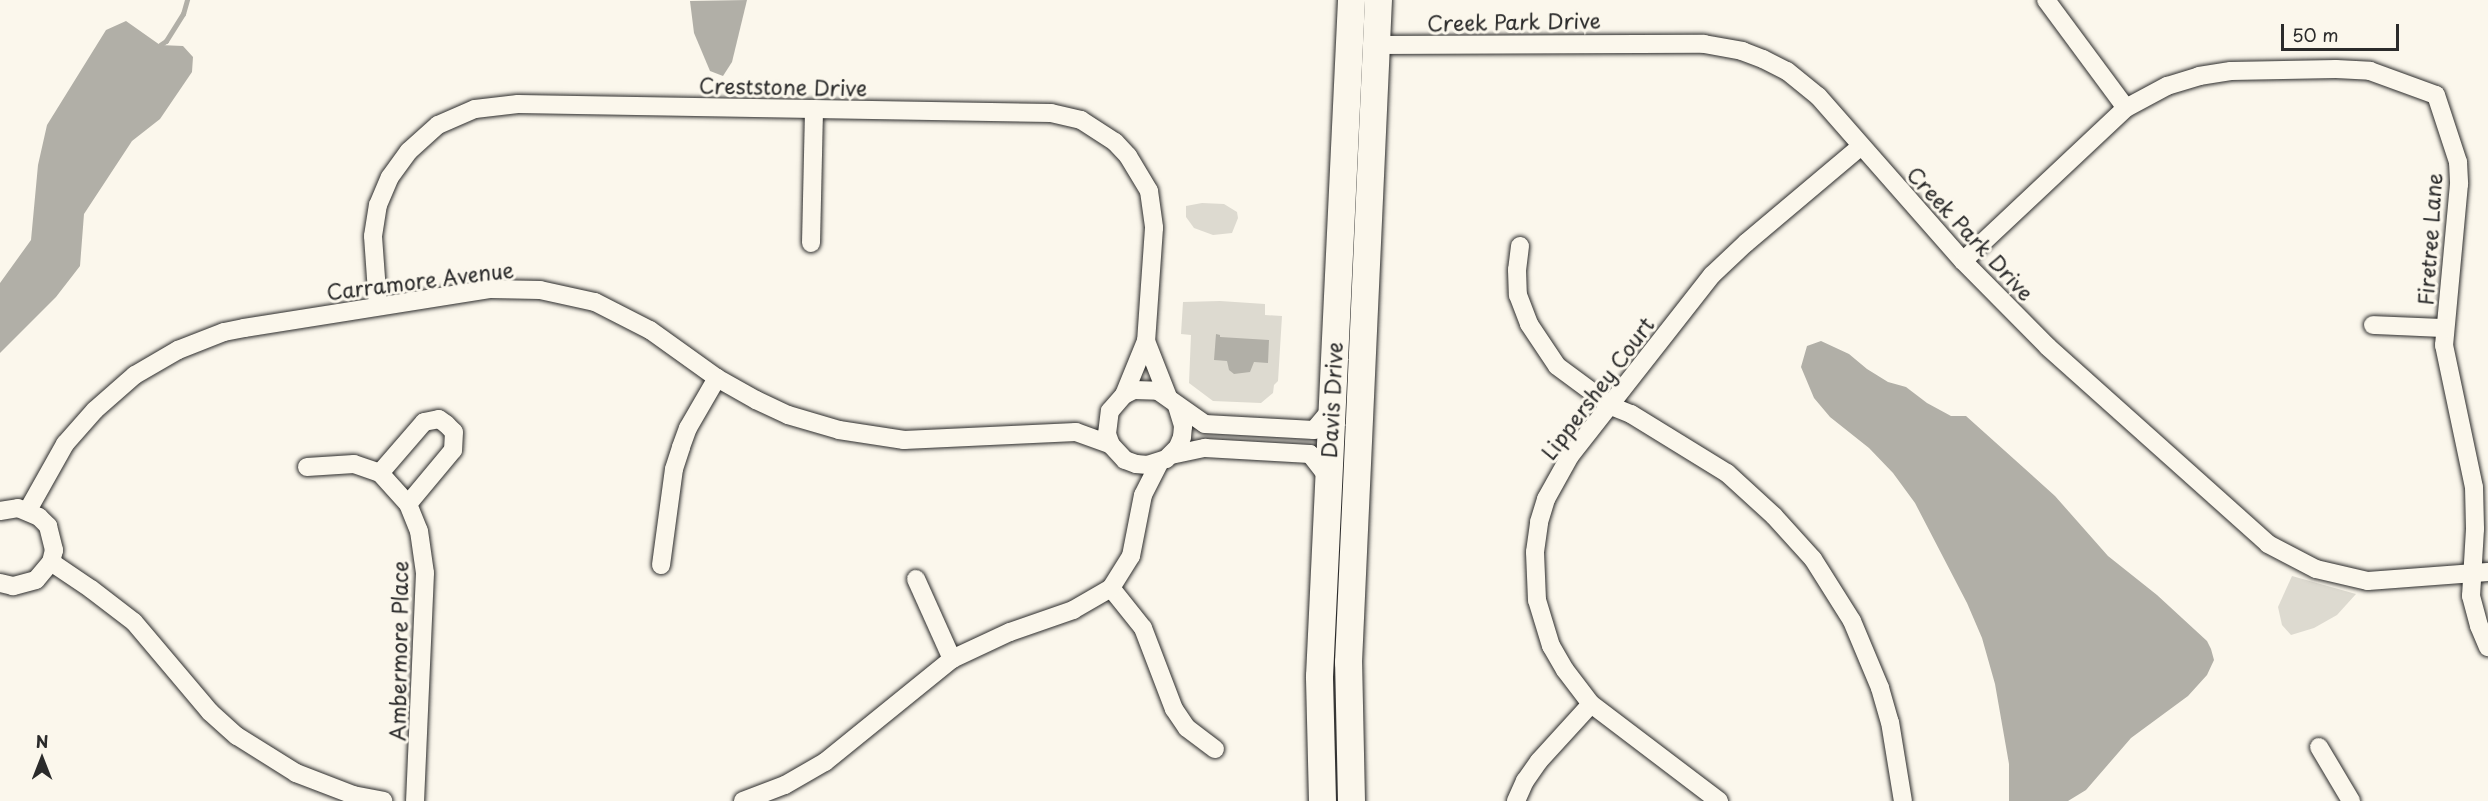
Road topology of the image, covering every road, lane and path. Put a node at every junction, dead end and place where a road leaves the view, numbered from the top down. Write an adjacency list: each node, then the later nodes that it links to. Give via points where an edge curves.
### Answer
1 (1351, 0): 19 (main road, Davis Drive)
2 (1378, 0): 4 (main road, Davis Drive)
3 (2046, 0): 5 (street)
4 (1376, 45): 7 (street, Creek Park Drive, via 1719,45 1787,71 1818,96); 47 (main road, Davis Drive, via 1348,662)
5 (2126, 108): 10 (street, Firetree Lane); 13 (street, Firetree Lane, via 2167,86 2231,71 2370,72 2436,95 2453,140 2459,184)
6 (814, 109): 8 (street); 11 (street, Creststone Drive, via 518,104 475,109 455,117 438,125 409,151 382,192 373,236); 14 (street, Creststone Drive, via 1051,113 1097,128 1128,156 1149,191 1153,207)
7 (1861, 146): 10 (street, Creek Park Drive); 18 (street, Lippershey Court, via 1727,260)
8 (811, 243)
9 (1520, 246): 18 (street, via 1518,295 1529,324 1557,366)
10 (1963, 261): 34 (street, Creek Park Drive, via 2048,347 2268,544 2316,569 2368,580)
11 (378, 306): 15 (street, Carramore Avenue, via 491,289 557,292 595,302 633,319); 30 (street, Carramore Avenue, via 224,332 154,362 117,388 81,424 52,465)
12 (2373, 325): 13 (street)
13 (2445, 328): 34 (street, Firetree Lane, via 2446,356 2474,487)
14 (1146, 341): 16 (street, Creststone Drive); 17 (street, Creststone Drive)
15 (717, 378): 21 (street, Carramore Avenue, via 788,415 868,436 936,440); 33 (street, via 688,428 674,469)
16 (1124, 395): 17 (street, via 1146,389); 20 (street, Carramore Avenue)
17 (1173, 401): 19 (street, via 1205,424 1314,430); 23 (street, via 1183,426 1178,447)
18 (1611, 406): 40 (street, Lippershey Court, via 1557,477 1539,522 1535,552 1537,600 1551,646); 50 (street, via 1659,430 1727,473 1813,559 1852,621 1872,666 1890,723)
19 (1331, 410): 27 (main road, Davis Drive)
20 (1110, 411): 21 (street, Carramore Avenue); 22 (street, via 1107,434)
21 (1076, 432): 22 (street, Carramore Avenue)
22 (1111, 445): 24 (street, Carramore Avenue)
23 (1166, 458): 24 (street, via 1148,465); 27 (street, via 1205,448 1310,454); 28 (street)
24 (1125, 460): 28 (street, Carramore Avenue)
25 (307, 466): 26 (street, via 354,464)
26 (380, 472): 29 (street, Ambermore Place); 29 (street, via 424,422 439,419 454,432 453,450)
27 (1328, 477): 46 (main road, Davis Drive, via 1319,676)
28 (1143, 495): 37 (street, via 1131,556)
29 (408, 504): 44 (street, Ambermore Place, via 419,531 425,573)
30 (28, 510): 31 (street); 32 (street, via 44,521 53,538)
31 (0, 511)
32 (51, 562): 36 (street, via 36,580 25,585); 43 (street, via 134,622 210,712 237,736 296,773 353,795)
33 (661, 565)
34 (2480, 573): 38 (street, Firetree Lane, via 2474,610)
35 (916, 579): 39 (street)
36 (0, 583)
37 (1111, 588): 39 (street, via 1073,610 1010,632); 42 (street, via 1143,628 1174,709 1187,728)
38 (2488, 647)
39 (952, 659): 45 (street, via 825,762 785,785)
40 (1591, 704): 48 (street, via 1539,761); 49 (street, Lippershey Court)
41 (2319, 747): 51 (street)
42 (1215, 749)
43 (382, 801)
44 (415, 801)
45 (742, 801)
46 (1322, 801)
47 (1351, 801)
48 (1516, 801)
49 (1719, 801)
50 (1903, 801)
51 (2351, 801)

